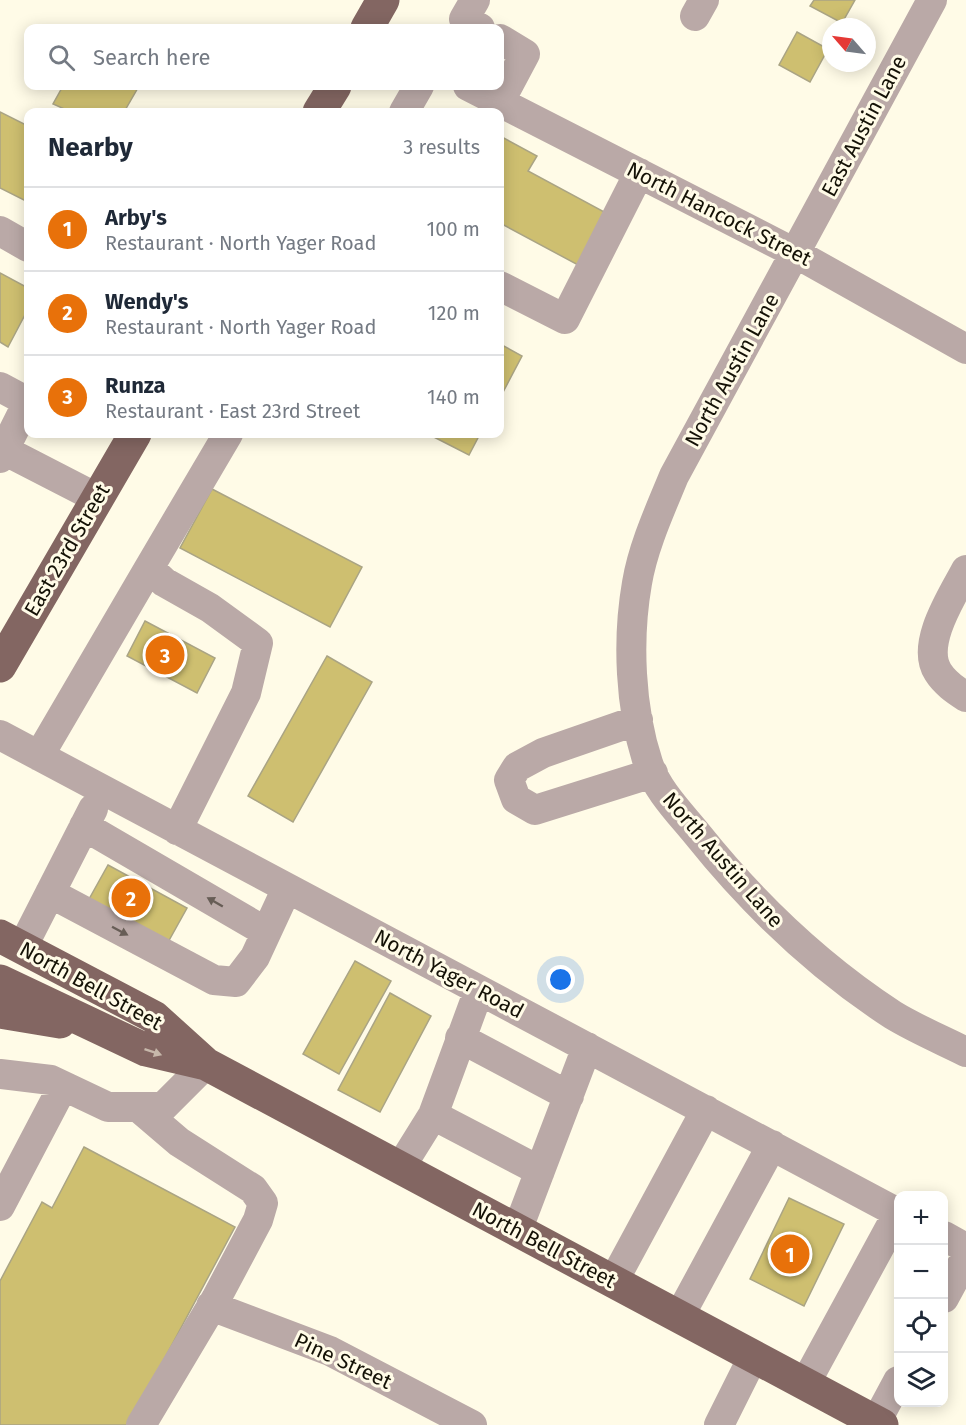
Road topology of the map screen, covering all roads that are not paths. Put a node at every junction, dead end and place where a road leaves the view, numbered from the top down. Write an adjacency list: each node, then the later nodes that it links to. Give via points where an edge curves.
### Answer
1 (383, 0): 4 (main road)
2 (475, 0): 5 (street, via 464,19)
3 (932, 0): 16 (street, East Austin Lane)
4 (369, 24)
5 (473, 24)
6 (504, 41): 10 (street, via 525,54)
7 (333, 90): 11 (main road)
8 (417, 90): 12 (street)
9 (477, 90): 10 (street, North Hancock Street)
10 (500, 101): 13 (street, North Hancock Street)
11 (321, 108)
12 (406, 108)
13 (639, 173): 16 (street, North Hancock Street); 17 (street, via 565,319)
14 (0, 231): 15 (street)
15 (24, 245)
16 (795, 253): 18 (street, North Hancock Street); 30 (street, North Austin Lane, via 674,476 655,521 637,582 631,638)
17 (504, 288)
18 (966, 349)
19 (0, 387): 20 (street)
20 (24, 400)
21 (24, 409): 24 (street)
22 (133, 438): 25 (main road, East 23rd Street)
23 (226, 438): 26 (street)
24 (1, 452): 25 (street)
25 (97, 498): 28 (main road, East 23rd Street)
26 (149, 568): 32 (street); 36 (street, via 164,582 210,608 258,643 246,693)
27 (966, 570): 29 (street, via 934,635 933,651 936,670)
28 (0, 666)
29 (966, 697)
30 (638, 720): 33 (street, North Austin Lane); 33 (street, via 543,753 517,767 509,780 516,799 536,810)
31 (0, 735): 32 (street, North Yager Road)
32 (39, 756): 34 (street, North Yager Road)
33 (653, 773): 47 (street, North Austin Lane, via 676,809 767,915 894,1015)
34 (102, 790): 35 (street); 36 (street, North Yager Road)
35 (84, 826): 38 (street); 39 (street, one-way to 35)
36 (177, 830): 37 (street, North Yager Road)
37 (287, 888): 39 (street); 42 (street, North Yager Road)
38 (50, 893): 39 (street, one-way to 39, via 214,980 236,982 255,957); 40 (street)
39 (266, 932)
40 (11, 942): 48 (main road, North Bell Street, via 154,1017)
41 (0, 981): 44 (main road, North Bell Street)
42 (479, 990): 45 (street); 46 (street, North Yager Road)
43 (0, 1012): 44 (main road)
44 (104, 1030): 48 (main road, North Bell Street, one-way to 48, via 146,1050)
45 (460, 1038): 51 (street); 54 (street)
46 (587, 1047): 51 (street); 53 (street, North Yager Road)
47 (966, 1052)
48 (206, 1064): 52 (street, via 163,1107); 56 (main road, North Bell Street)
49 (0, 1074): 50 (street, via 51,1080)
50 (63, 1086): 52 (street, via 108,1107); 58 (street)
51 (569, 1096): 57 (street)
52 (138, 1107): 67 (street, via 179,1142 253,1189 263,1203 258,1220)
53 (706, 1110): 55 (street, North Yager Road); 65 (street)
54 (434, 1115): 56 (street); 57 (street)
55 (772, 1145): 59 (street, North Yager Road); 68 (street)
56 (400, 1168): 61 (main road, North Bell Street)
57 (540, 1171): 61 (street)
58 (0, 1206)
59 (894, 1211)
60 (894, 1220): 70 (street)
61 (517, 1231): 65 (main road, North Bell Street)
62 (948, 1238): 63 (street)
63 (966, 1248)
64 (966, 1257): 66 (street)
65 (613, 1282): 68 (main road, North Bell Street)
66 (948, 1291)
67 (211, 1306): 73 (street); 74 (street, Pine Street, via 330,1351)
68 (679, 1317): 69 (main road, North Bell Street)
69 (753, 1356): 70 (main road, North Bell Street); 75 (street)
70 (806, 1384): 72 (main road, North Bell Street)
71 (894, 1390): 72 (street)
72 (879, 1423)
73 (141, 1425)
74 (472, 1425)
75 (719, 1425)

